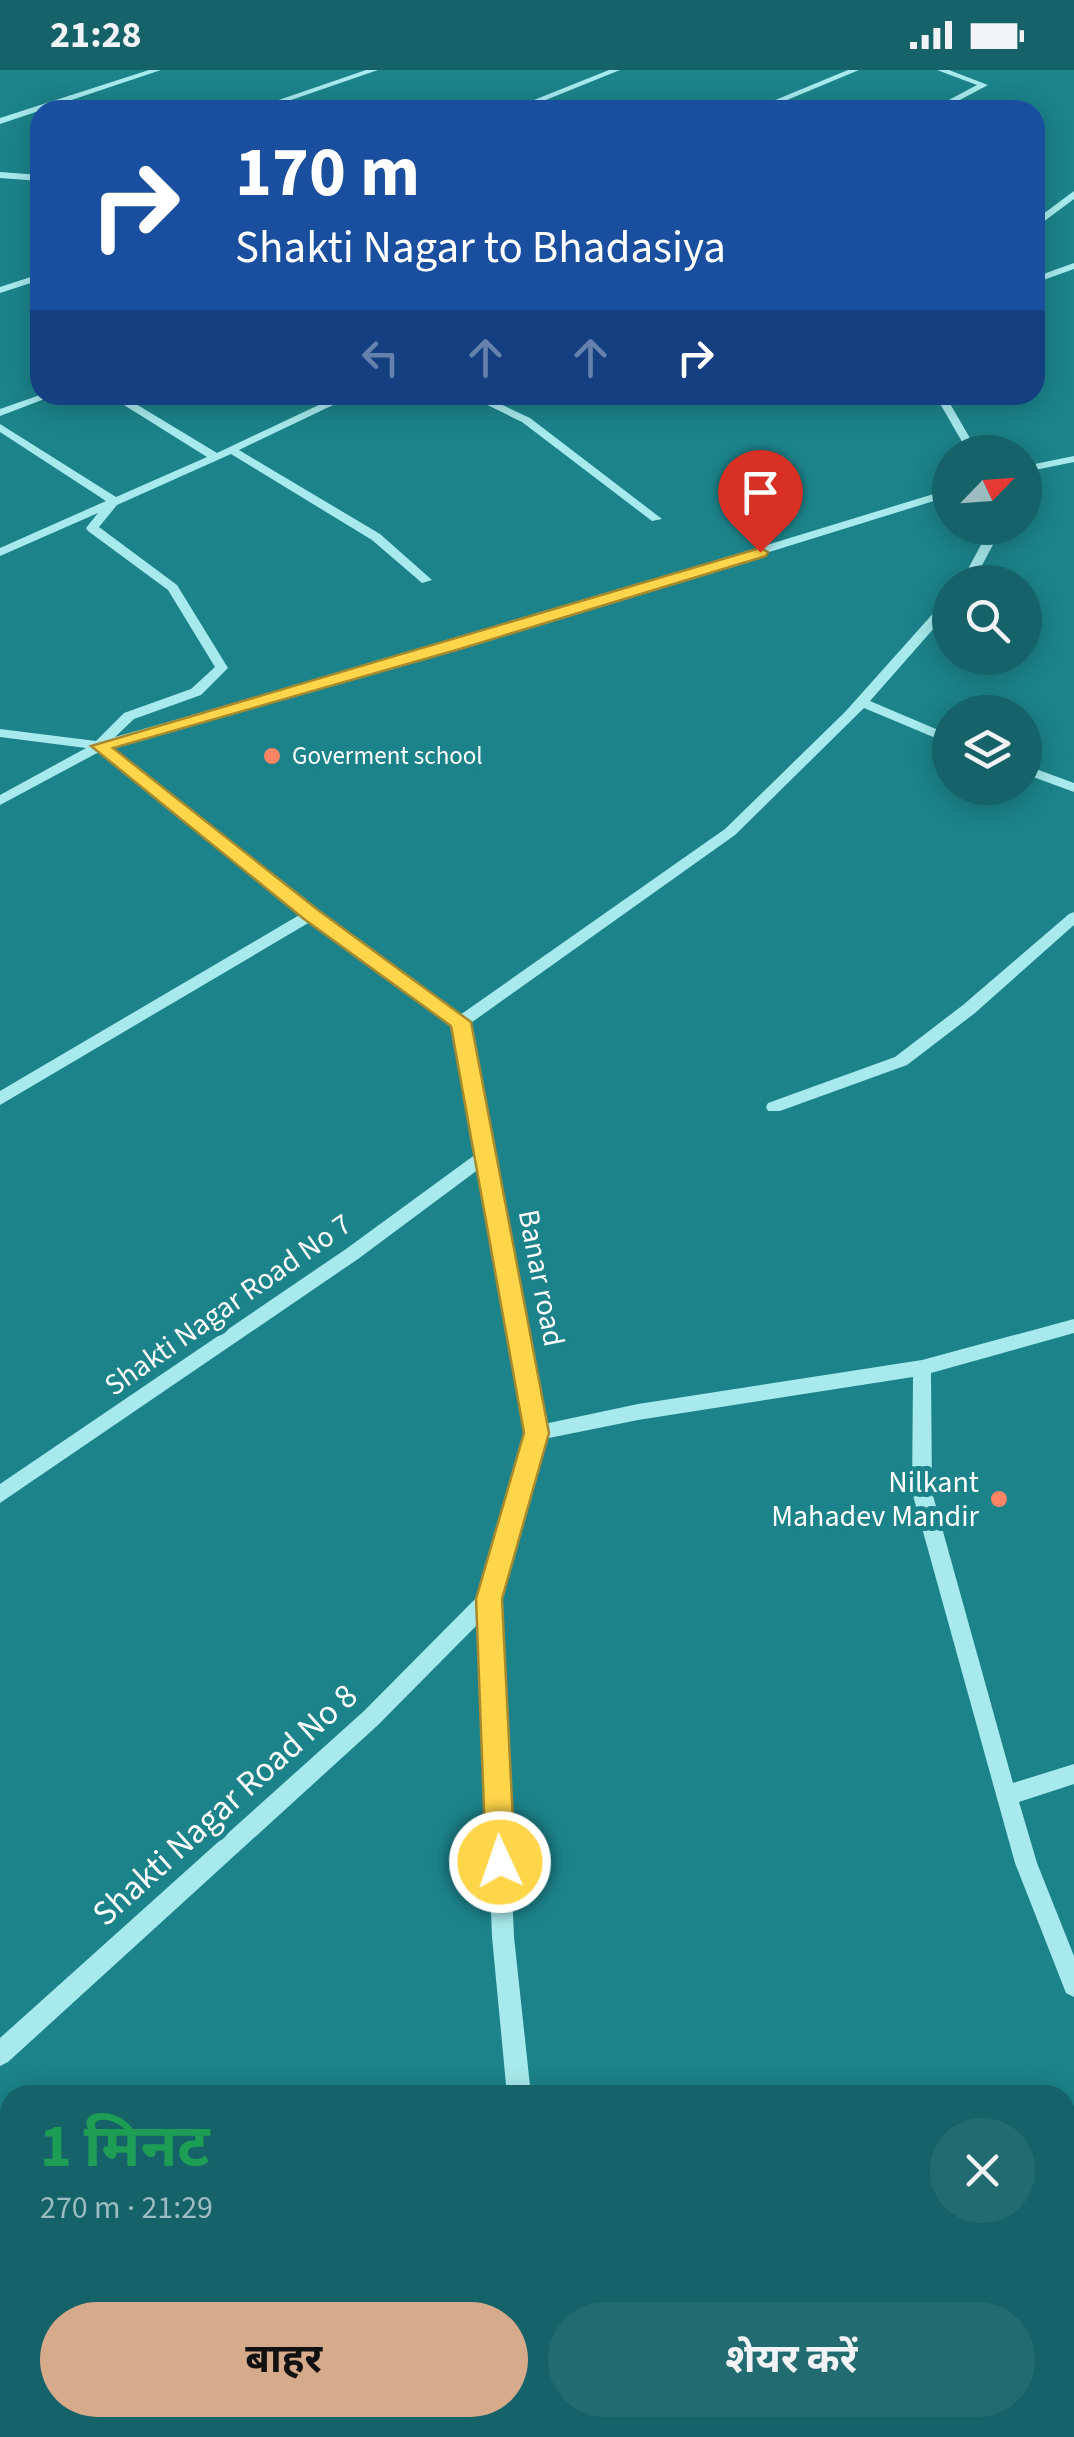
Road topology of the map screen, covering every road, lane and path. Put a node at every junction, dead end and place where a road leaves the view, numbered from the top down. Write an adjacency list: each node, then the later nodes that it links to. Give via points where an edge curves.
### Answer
1 (158, 70): 6 (street)
2 (374, 70): 7 (street)
3 (616, 70): 8 (street)
4 (855, 70): 9 (street)
5 (942, 70): 10 (street, via 984,85)
6 (67, 100)
7 (284, 100)
8 (539, 100)
9 (781, 100)
10 (954, 100)
11 (30, 112): 12 (street)
12 (0, 122)
13 (0, 174): 14 (street)
14 (30, 177)
15 (1074, 194): 16 (street)
16 (1045, 217)
17 (1074, 266): 18 (street)
18 (1045, 276)
19 (30, 280): 20 (street)
20 (0, 290)
21 (30, 402): 26 (street)
22 (129, 405): 30 (street)
23 (327, 405): 29 (street)
24 (494, 405): 35 (street, via 526,420)
25 (946, 405): 28 (street)
26 (0, 413)
27 (0, 427): 34 (street)
28 (963, 435)
29 (231, 450): 30 (street); 37 (street, via 376,537)
30 (216, 458): 34 (street)
31 (1074, 459): 32 (street)
32 (1042, 466)
33 (932, 498): 42 (street)
34 (114, 501): 36 (street); 42 (street, via 92,528 172,588 222,668 196,692 129,716)
35 (656, 519)
36 (0, 552)
37 (426, 580)
38 (932, 622): 39 (street)
39 (862, 702): 40 (street); 48 (street, via 730,832)
40 (932, 732)
41 (0, 734): 42 (street)
42 (100, 746): 45 (street); 46 (street)
43 (1042, 775): 44 (street)
44 (1074, 788)
45 (0, 801)
46 (311, 915): 48 (street); 49 (street)
47 (1074, 917): 50 (street, via 901,1061)
48 (460, 1022): 51 (street, Banar road)
49 (0, 1100)
50 (774, 1107)
51 (485, 1156): 54 (street, Banar road); 55 (street, Shakti Nagar Road No 7)
52 (1074, 1326): 53 (street)
53 (922, 1368): 54 (street); 58 (street, via 922,1492)
54 (536, 1433): 56 (street, Banar road)
55 (0, 1495)
56 (489, 1599): 60 (street, Shakti Nagar Road No 8, via 372,1718); 61 (street, Banar road, via 503,1938)
57 (1074, 1774): 58 (street)
58 (1006, 1796): 59 (street)
59 (1074, 1984)
60 (0, 2054)
61 (519, 2085)

